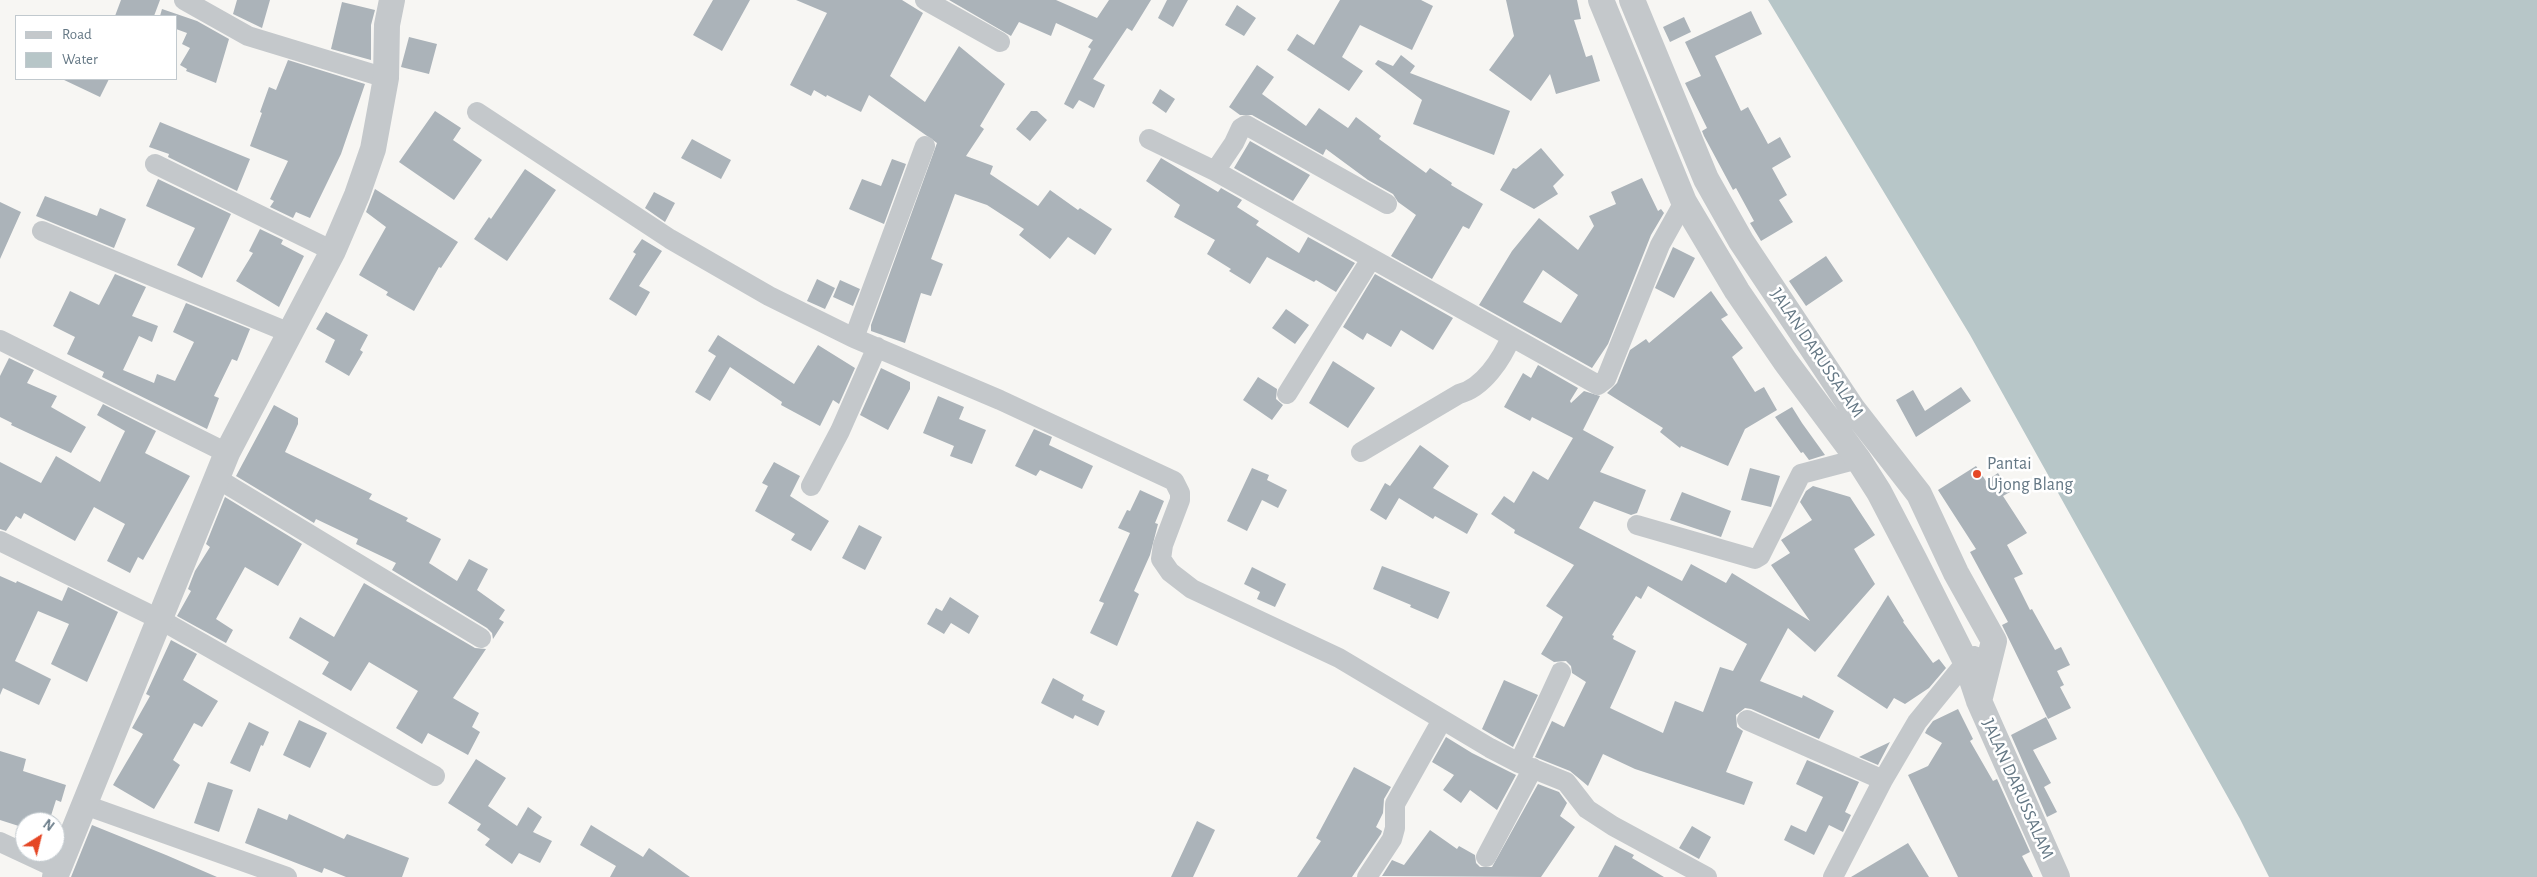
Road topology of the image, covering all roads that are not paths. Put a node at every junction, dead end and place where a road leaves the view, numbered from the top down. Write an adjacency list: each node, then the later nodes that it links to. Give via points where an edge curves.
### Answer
1 (184, 0): 7 (street, via 248,36)
2 (392, 0): 7 (street, via 387,25)
3 (925, 0): 6 (street)
4 (1601, 0): 13 (street, JALAN DARUSSALAM)
5 (1632, 0): 33 (street, JALAN DARUSSALAM, via 1706,178 1741,241 1852,408 1919,494 1956,573)
6 (1000, 42)
7 (386, 78): 16 (street, via 372,149)
8 (477, 112): 20 (street, via 670,239 769,296)
9 (1149, 139): 12 (street)
10 (925, 146): 20 (street)
11 (155, 164): 16 (street)
12 (1215, 171): 14 (street, via 1240,128 1246,125); 17 (street)
13 (1684, 202): 19 (street, via 1660,245 1602,384 1591,384); 26 (street, JALAN DARUSSALAM, via 1742,299)
14 (1387, 204)
15 (42, 231): 18 (street)
16 (333, 251): 18 (street)
17 (1372, 259): 19 (street); 23 (street)
18 (290, 333): 25 (street)
19 (1511, 337): 24 (street, via 1493,368 1467,392)
20 (854, 338): 22 (street)
21 (0, 340): 25 (street)
22 (877, 347): 28 (street, via 840,431); 37 (street, via 1174,481 1180,500 1161,559 1170,572 1192,588 1339,658)
23 (1288, 394)
24 (1361, 452)
25 (227, 453): 27 (street)
26 (1858, 459): 29 (street, via 1801,474 1760,556 1755,559); 34 (street, JALAN DARUSSALAM, via 1879,492)
27 (218, 479): 31 (street); 32 (street)
28 (811, 486)
29 (1637, 525)
30 (0, 541): 31 (street)
31 (161, 620): 40 (street); 42 (street)
32 (482, 638)
33 (1994, 641): 34 (street); 36 (street, JALAN DARUSSALAM)
34 (1966, 662): 36 (street, JALAN DARUSSALAM); 41 (street, via 1917,722)
35 (1561, 672): 39 (street)
36 (1979, 701): 50 (street, JALAN DARUSSALAM)
37 (1442, 720): 39 (street); 47 (street, via 1395,804 1392,839)
38 (1747, 720): 41 (street)
39 (1526, 766): 44 (street); 48 (street, via 1566,782 1587,809)
40 (435, 776)
41 (1883, 780): 49 (street)
42 (85, 805): 45 (street); 46 (street)
43 (0, 842): 45 (street)
44 (1486, 856)
45 (57, 873)
46 (286, 877)
47 (1367, 877)
48 (1707, 877)
49 (1833, 877)
50 (2057, 877)

